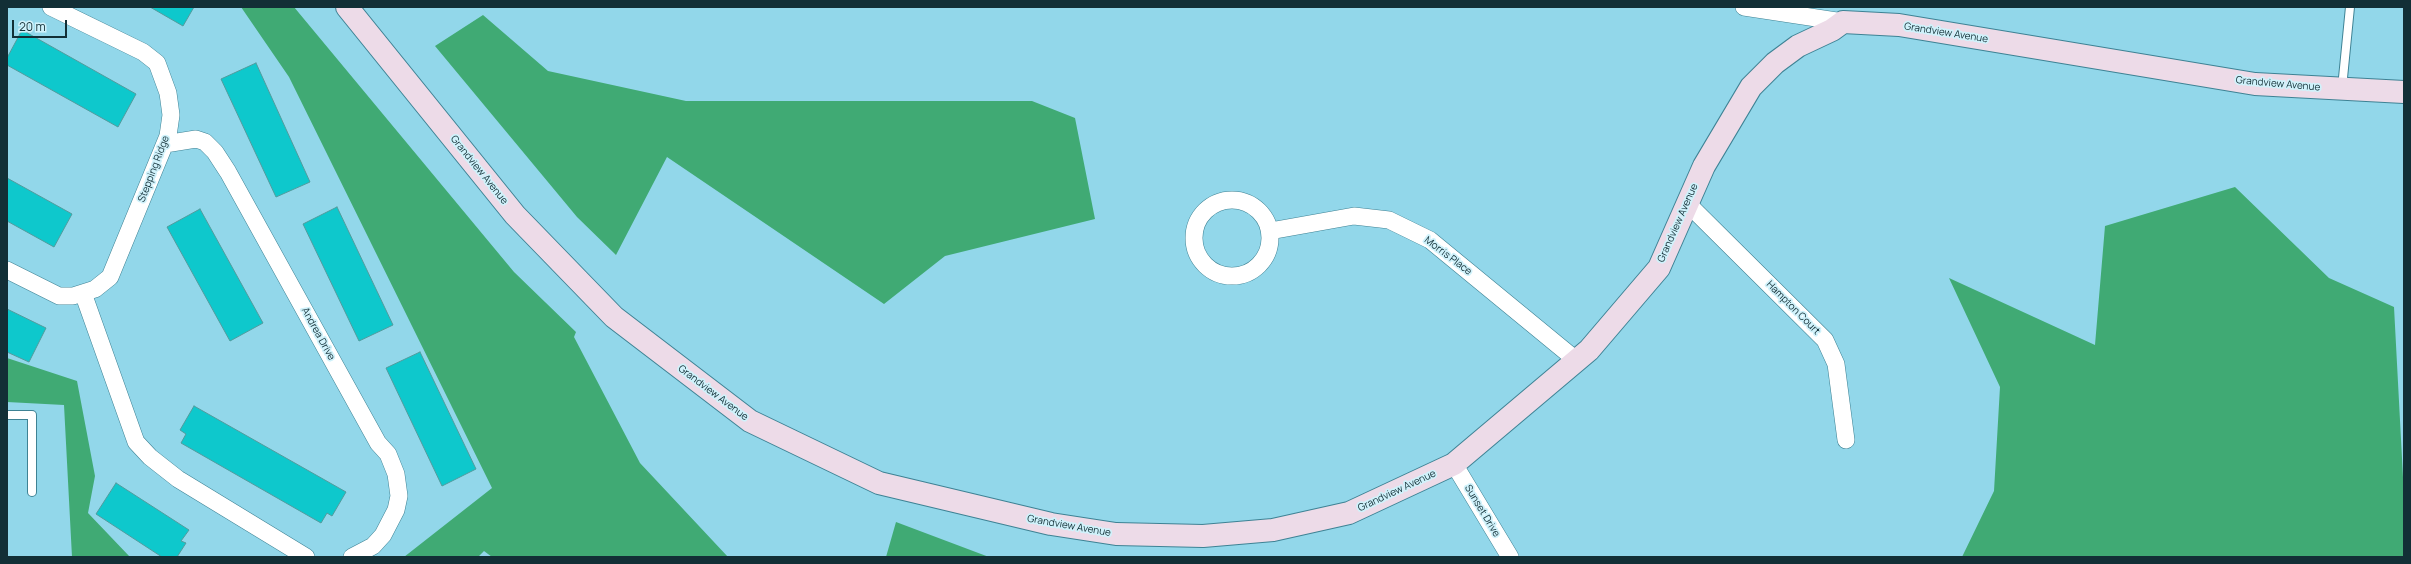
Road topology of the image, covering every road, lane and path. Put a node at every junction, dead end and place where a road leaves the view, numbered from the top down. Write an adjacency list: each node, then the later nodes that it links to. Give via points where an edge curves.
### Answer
1 (51, 7): 8 (street, Stepping Ridge, via 143,52 157,63 168,93 171,115)
2 (347, 7): 16 (main road, Grandview Avenue, via 515,215 614,317 750,421 879,483 1051,524 1116,534 1203,536 1273,530 1349,513)
3 (1744, 7): 5 (street)
4 (2350, 7): 6 (lane)
5 (1843, 22): 6 (main road, Grandview Avenue, via 1899,25 2255,84); 9 (main road, Grandview Avenue, via 1798,46 1775,63 1751,88 1704,166)
6 (2342, 88): 7 (main road, Grandview Avenue)
7 (2404, 92)
8 (165, 144): 12 (street, Stepping Ridge, via 110,277 95,289); 19 (street, Andrea Drive, via 196,139 205,142 214,152 228,172 378,443 388,454 396,474 399,496 396,510 383,536 373,546)
9 (1688, 204): 13 (main road, Grandview Avenue, via 1659,268 1589,350); 15 (street, Hampton Court, via 1825,340 1836,364)
10 (1270, 231): 10 (street, via 1264,217 1256,208 1246,202 1234,200 1218,202 1208,208 1197,222 1193,240 1197,256 1204,265 1214,273 1238,276 1249,273 1259,266 1270,244); 13 (street, Morris Place, via 1354,216 1389,220 1430,240)
11 (7, 270): 12 (street, Stepping Ridge, via 59,296)
12 (83, 293): 18 (street, via 136,442 150,458 178,479)
13 (1576, 360): 16 (main road, Grandview Avenue)
14 (7, 415): 17 (lane, via 32,415)
15 (1846, 440)
16 (1454, 464): 20 (street, Sunset Drive)
17 (32, 492)
18 (306, 557)
19 (352, 557)
20 (1510, 557)

